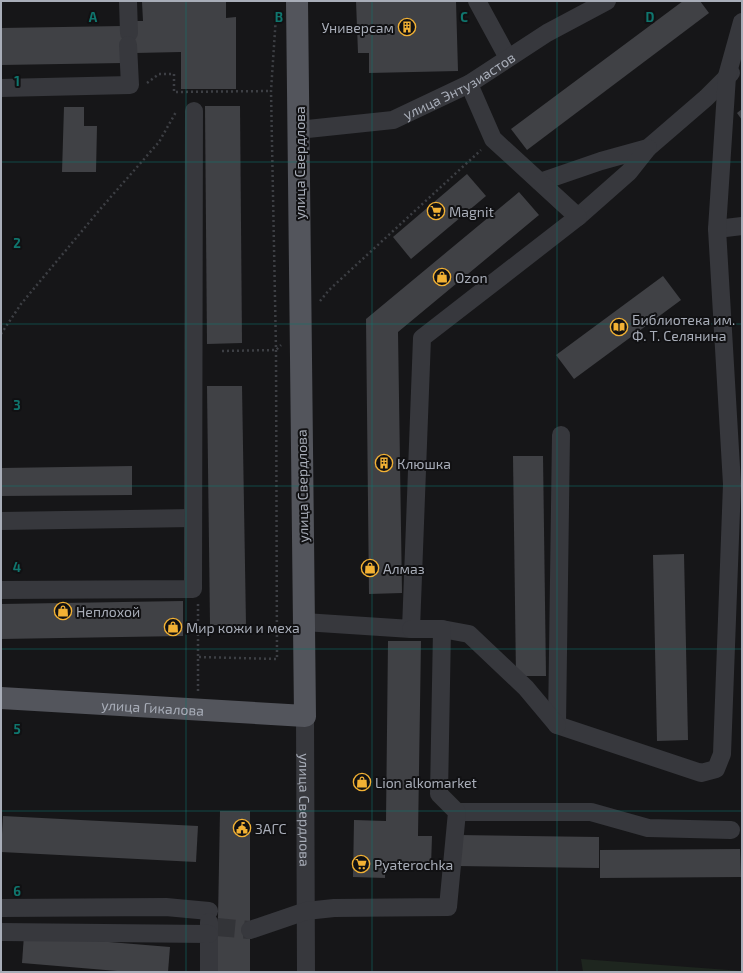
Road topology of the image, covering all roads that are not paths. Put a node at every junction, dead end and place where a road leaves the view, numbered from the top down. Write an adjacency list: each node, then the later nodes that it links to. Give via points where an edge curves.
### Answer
1 (128, 1): 9 (street, via 130,85)
2 (297, 1): 11 (main road, улица Свердлова)
3 (477, 1): 6 (street)
4 (607, 1): 6 (street, улица Энтузиастов, via 547,33)
5 (742, 22): 7 (street)
6 (508, 58): 8 (street, улица Энтузиастов)
7 (735, 71): 12 (street); 16 (street)
8 (469, 84): 11 (street, улица Энтузиастов, via 392,120); 13 (street, via 493,138)
9 (1, 88)
10 (185, 107): 19 (street)
11 (298, 130): 22 (main road, улица Свердлова)
12 (648, 148): 13 (street); 14 (street, via 629,172)
13 (540, 182): 14 (street)
14 (578, 217): 23 (street, via 422,338)
15 (742, 226): 16 (street)
16 (717, 229): 18 (street)
17 (561, 435): 27 (street)
18 (737, 483): 27 (street, via 722,754 716,769 701,773)
19 (193, 518): 20 (street); 21 (street, via 193,589)
20 (1, 521)
21 (1, 590)
22 (304, 622): 23 (street); 26 (main road, улица Свердлова)
23 (411, 629): 24 (street)
24 (442, 629): 27 (street, via 469,634 526,688); 28 (street, via 439,794)
25 (1, 698): 26 (main road, улица Гикалова)
26 (305, 716): 31 (street, улица Свердлова)
27 (557, 726)
28 (456, 812): 29 (street, via 591,812 648,828); 31 (street, via 448,907 334,908)
29 (731, 830)
30 (1, 908): 32 (street, via 166,907)
31 (306, 911): 33 (street); 36 (street, улица Свердлова)
32 (212, 924): 34 (street); 35 (street)
33 (250, 930)
34 (1, 932)
35 (209, 972)
36 (306, 972)

